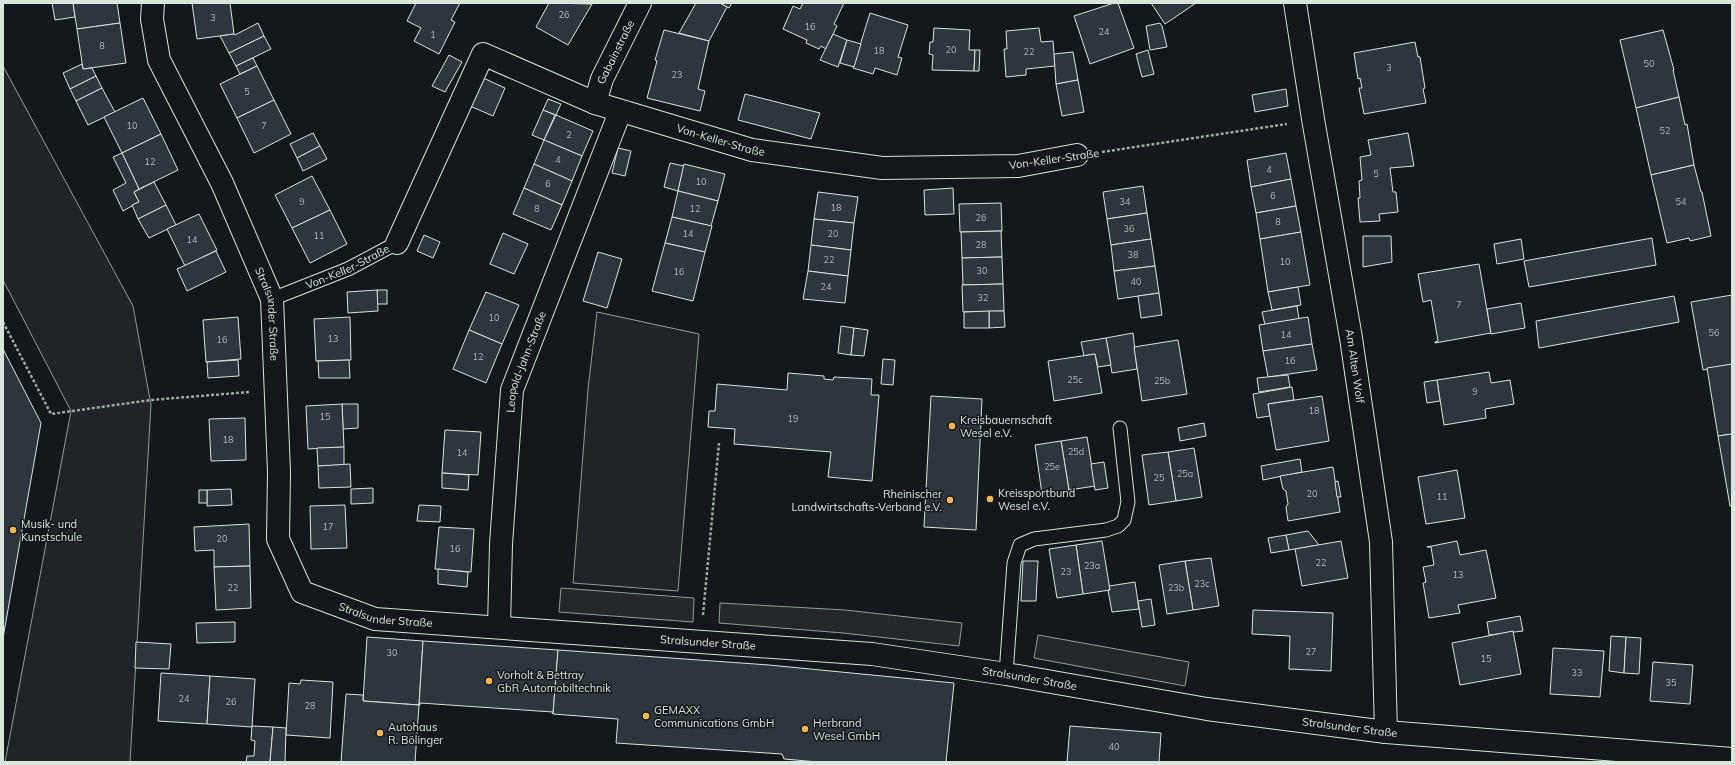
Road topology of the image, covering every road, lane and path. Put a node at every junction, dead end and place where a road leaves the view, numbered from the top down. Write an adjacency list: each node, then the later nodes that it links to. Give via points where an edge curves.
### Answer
1 (153, 3): 9 (street, Stralsunder Straße, via 152,19 159,60 222,183)
2 (640, 3): 4 (street, Gabainstraße, via 602,79)
3 (1295, 3): 6 (street, Am Alten Wolf)
4 (595, 103): 5 (street, Von-Keller-Straße); 8 (street, Von-Keller-Straße, via 483,54)
5 (620, 112): 7 (street, Von-Keller-Straße, via 752,150 882,168 1018,166); 14 (street, Leopold-Jahn-Straße, via 512,390 501,544)
6 (1313, 120): 7 (path, Von-Keller-Straße); 17 (street, Am Alten Wolf, via 1351,338 1381,542)
7 (1077, 155)
8 (397, 243): 9 (lane, Von-Keller-Straße, via 348,269)
9 (272, 298): 11 (street, Stralsunder Straße)
10 (3, 322): 11 (path, via 51,414 151,400)
11 (275, 391): 14 (street, Stralsunder Straße, via 279,472 278,539 302,592 375,619)
12 (1120, 428): 16 (lane, via 1128,502 1124,520 1118,526 1106,530 1034,539 1020,545 1014,563)
13 (719, 443): 15 (path)
14 (499, 627): 15 (street, Stralsunder Straße)
15 (701, 641): 16 (street, Stralsunder Straße, via 872,654)
16 (1006, 674): 17 (street, Stralsunder Straße, via 1207,709)
17 (1386, 732): 18 (street, Stralsunder Straße)
18 (1732, 759)

